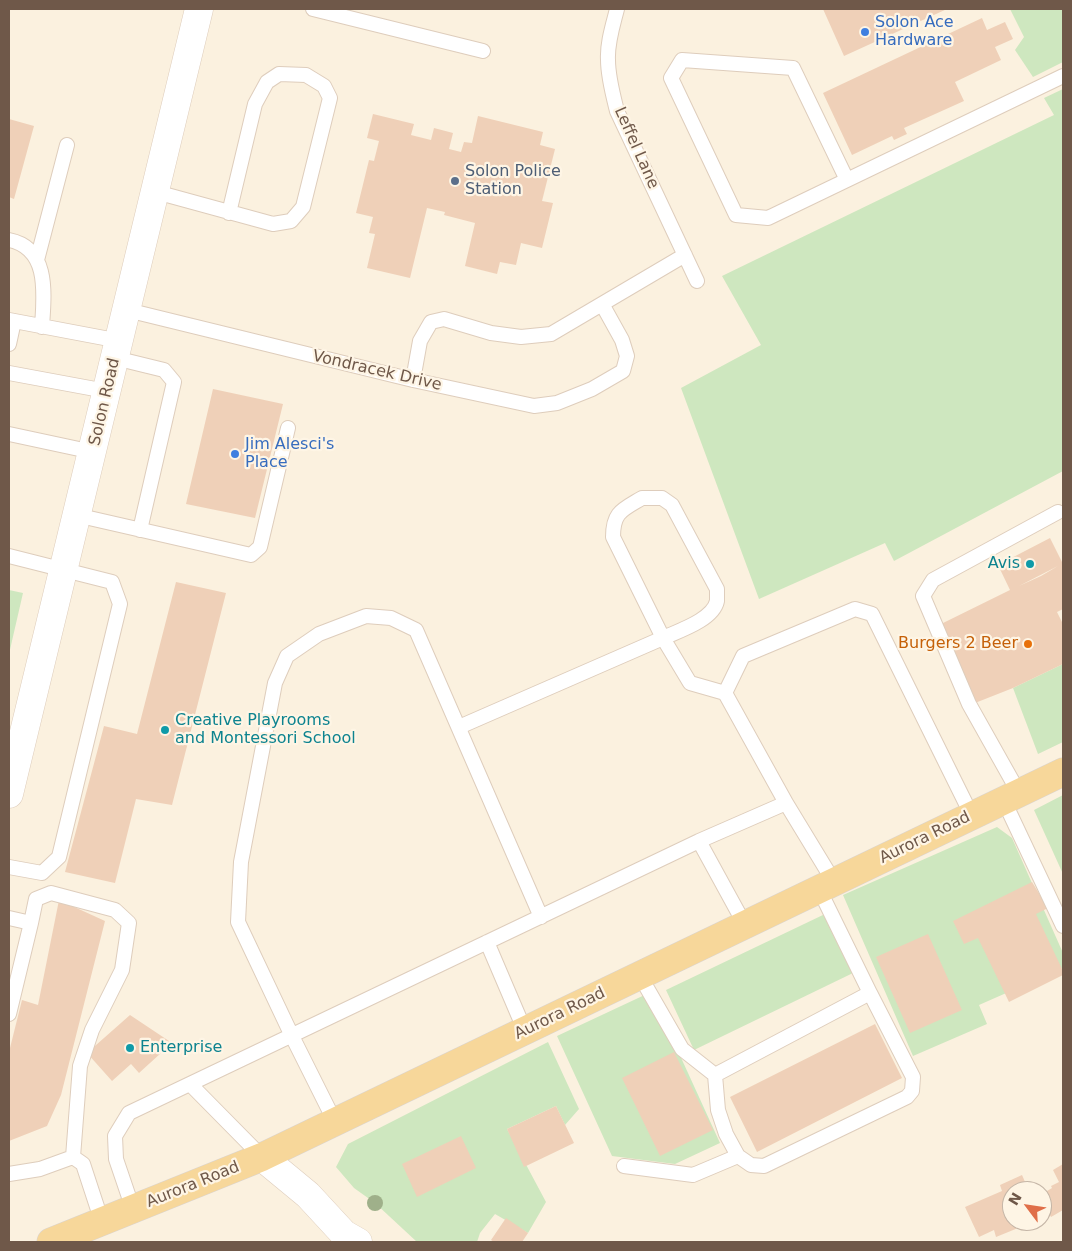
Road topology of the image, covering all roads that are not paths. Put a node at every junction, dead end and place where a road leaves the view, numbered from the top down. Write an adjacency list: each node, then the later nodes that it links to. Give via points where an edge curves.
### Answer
1 (200, 9): 8 (street, Solon Road)
2 (313, 9): 4 (lane)
3 (617, 9): 11 (lane, Leffel Lane, via 608,60 611,86 618,111)
4 (483, 51)
5 (1063, 76): 7 (lane)
6 (67, 145): 12 (lane)
7 (847, 180): 7 (lane, via 768,218 736,215 671,78 682,60 793,68)
8 (156, 192): 9 (lane); 15 (street, Solon Road)
9 (229, 212): 9 (lane, via 273,224 292,221 303,207 330,98 324,86 306,75 279,74 266,82 255,104)
10 (9, 240): 12 (lane, via 20,242)
11 (685, 255): 13 (lane, Leffel Lane); 14 (lane)
12 (37, 260): 17 (lane, via 45,287)
13 (697, 281)
14 (602, 304): 21 (lane, via 552,334 522,337 491,333 444,319 431,322 420,340); 21 (lane, Vondracek Drive, via 622,340 627,356 623,371 558,403 534,406)
15 (127, 310): 19 (street, Solon Road); 21 (lane, Vondracek Drive)
16 (11, 321): 17 (lane); 18 (lane)
17 (42, 327): 19 (lane)
18 (9, 344)
19 (117, 349): 22 (street, Solon Road); 28 (lane, via 164,370 174,382)
20 (9, 373): 22 (lane)
21 (413, 380)
22 (106, 391): 25 (street, Solon Road)
23 (288, 428): 28 (lane, via 260,547 251,555)
24 (9, 434): 25 (lane)
25 (93, 452): 26 (street, Solon Road)
26 (76, 515): 28 (lane); 30 (street, Solon Road)
27 (1062, 515): 36 (lane, via 933,580 923,596)
28 (140, 530)
29 (9, 556): 30 (lane)
30 (63, 568): 35 (street, Solon Road); 40 (lane, via 112,582 120,604 59,857 42,873)
31 (663, 638): 31 (lane, via 709,614 717,602 716,590 672,505 662,498 642,498 618,511 613,537); 32 (lane, via 690,683); 33 (lane)
32 (725, 694): 37 (lane); 38 (lane, via 743,656 855,609 872,614)
33 (458, 727): 42 (lane); 52 (lane, via 416,630 392,618 366,616 319,634 287,656 274,683 241,862 238,922)
34 (1063, 772): 36 (main road, Aurora Road)
35 (9, 794)
36 (1011, 797): 38 (main road, Aurora Road); 46 (lane)
37 (786, 803): 39 (lane); 41 (lane)
38 (972, 816): 41 (main road, Aurora Road)
39 (699, 841): 42 (lane); 45 (lane)
40 (9, 867)
41 (826, 886): 45 (main road, Aurora Road); 49 (lane)
42 (541, 917): 47 (lane)
43 (9, 918): 44 (lane)
44 (31, 923): 50 (lane); 57 (lane, via 36,899 51,892 115,910 129,923 122,970 92,1030 80,1066)
45 (744, 925): 48 (main road, Aurora Road)
46 (1063, 926)
47 (488, 942): 51 (lane); 52 (lane)
48 (640, 976): 51 (main road, Aurora Road); 53 (lane, via 682,1049)
49 (870, 993): 53 (lane); 56 (lane, via 913,1077 912,1090 907,1096 764,1166 751,1165)
50 (9, 1014)
51 (525, 1031): 55 (main road, Aurora Road)
52 (292, 1036): 54 (lane); 55 (lane)
53 (715, 1075): 56 (lane, via 718,1110)
54 (190, 1084): 58 (lane); 61 (lane, via 129,1114 115,1136 116,1159)
55 (335, 1122): 58 (main road, Aurora Road)
56 (738, 1156): 59 (lane, via 693,1175)
57 (73, 1157): 60 (lane, via 40,1169); 62 (lane, via 83,1164)
58 (262, 1157): 61 (main road, Aurora Road); 63 (street, via 308,1195)
59 (624, 1166)
60 (9, 1174)
61 (133, 1209): 62 (main road, Aurora Road)
62 (102, 1222): 64 (main road, Aurora Road)
63 (347, 1239)
64 (51, 1242)

